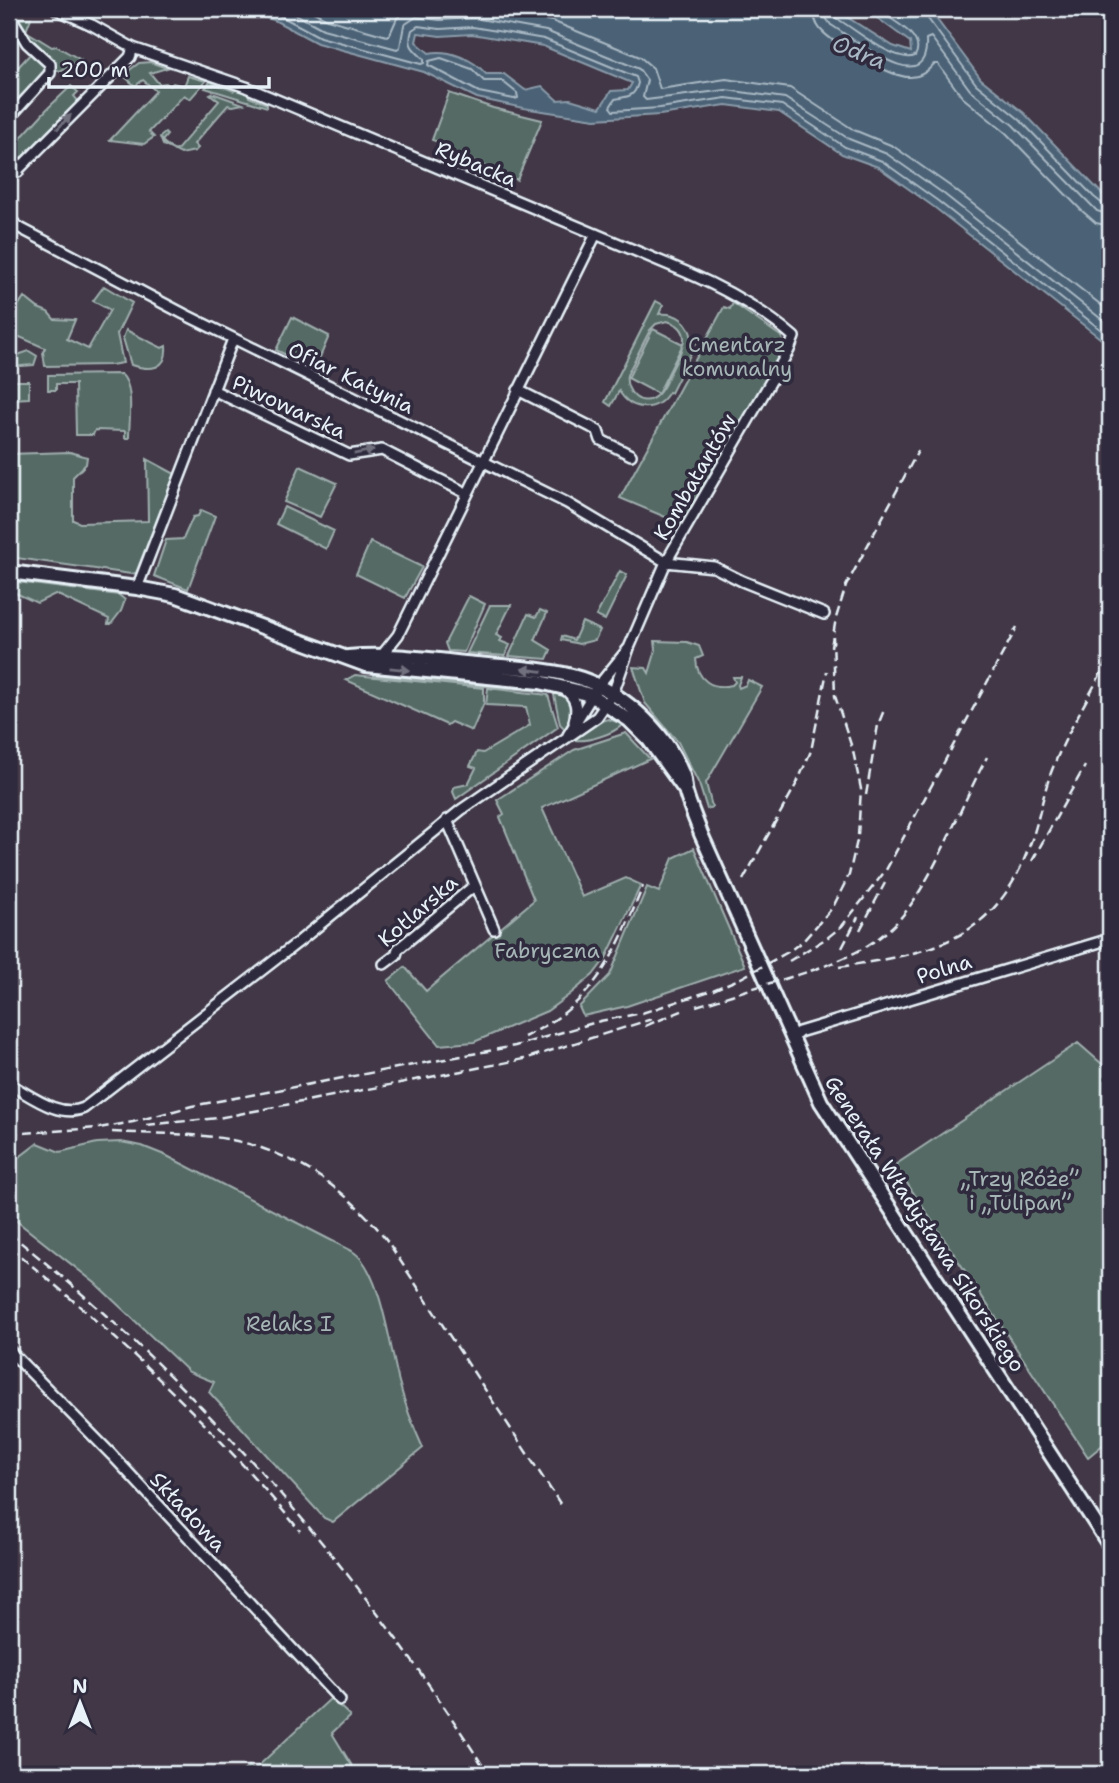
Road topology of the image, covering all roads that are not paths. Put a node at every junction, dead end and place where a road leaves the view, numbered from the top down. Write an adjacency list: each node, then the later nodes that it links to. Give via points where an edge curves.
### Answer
1 (56, 9): 3 (street, Rybacka)
2 (9, 14): 4 (street, via 27,43 50,64 50,73)
3 (133, 48): 6 (street, one-way to 3, via 130,57); 11 (street, Rybacka, via 255,91)
4 (9, 118)
5 (9, 166): 6 (street)
6 (18, 172): 7 (street); 8 (street)
7 (9, 179)
8 (9, 187)
9 (9, 219): 10 (street, Ofiar Katynia)
10 (13, 226): 13 (street, Ofiar Katynia)
11 (596, 234): 12 (street, Rybacka, via 703,279); 15 (street)
12 (794, 337): 19 (street, Kombatantów)
13 (233, 339): 14 (street, Piwowarska); 17 (street, Ofiar Katynia)
14 (213, 390): 18 (street, Piwowarska, one-way to 18, via 349,455 382,450); 21 (street, Piwowarska)
15 (518, 390): 16 (street, via 591,427 601,440); 17 (street)
16 (631, 455)
17 (482, 461): 18 (street); 19 (street, Ofiar Katynia, via 567,503)
18 (466, 493): 23 (street)
19 (666, 562): 22 (street, via 714,567); 24 (street, Kombatantów)
20 (9, 572): 21 (main road)
21 (137, 588): 26 (main road, via 188,599)
22 (824, 614)
23 (398, 635): 25 (street); 27 (street, via 403,651)
24 (629, 648): 29 (street); 30 (street)
25 (382, 655): 26 (main road); 27 (main road)
26 (348, 657): 28 (main road, one-way to 28, via 371,666)
27 (412, 658): 29 (main road, one-way to 27, via 574,676 554,672)
28 (560, 685): 29 (main road); 31 (street, via 576,701)
29 (595, 691): 30 (main road, Generała Władysława Sikorskiego); 31 (street)
30 (610, 699): 32 (street, via 597,717); 38 (main road, Generała Władysława Sikorskiego, via 636,712 665,743 684,775 681,786)
31 (573, 727): 32 (street)
32 (567, 736): 33 (street)
33 (447, 820): 34 (street); 39 (street, via 84,1108 69,1112 56,1108)
34 (475, 886): 35 (street); 37 (street, Kotlarska)
35 (494, 929)
36 (1110, 939): 38 (street, Polna, via 799,1032)
37 (384, 964)
38 (791, 1039): 41 (main road, Generała Władysława Sikorskiego, via 831,1119)
39 (9, 1084)
40 (9, 1350): 42 (street, Składowa)
41 (1109, 1543)
42 (340, 1700)

